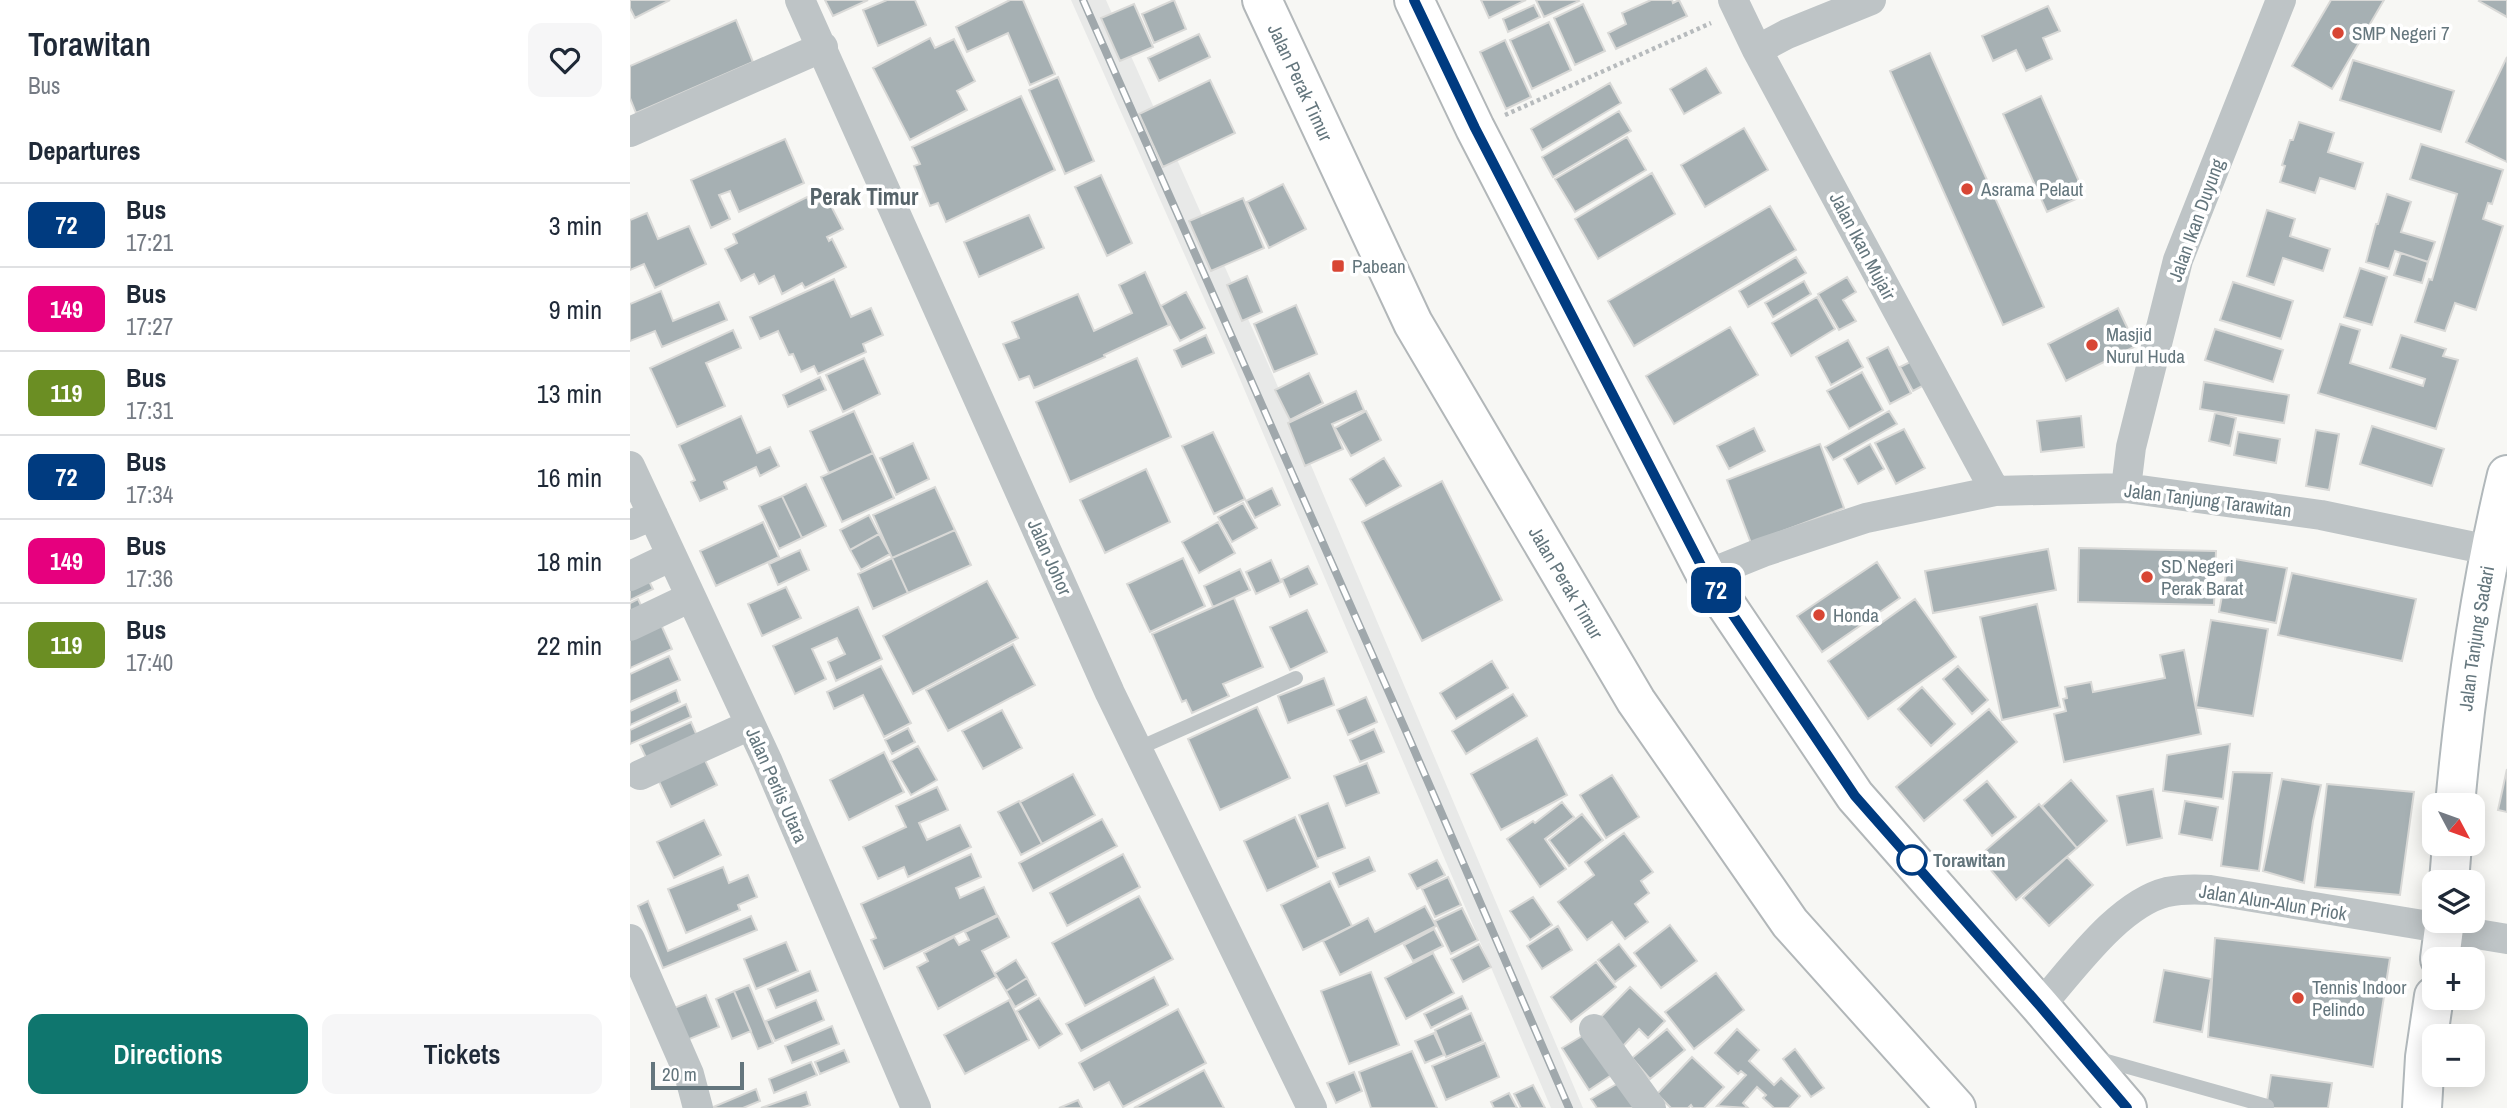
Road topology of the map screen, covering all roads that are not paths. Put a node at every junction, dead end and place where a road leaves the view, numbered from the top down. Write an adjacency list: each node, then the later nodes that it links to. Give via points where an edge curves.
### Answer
1 (800, 0): 7 (street, Jalan Johor)
2 (1262, 0): 38 (main road, Jalan Perak Timur, via 1413,323 1636,701 1790,923)
3 (1414, 0): 17 (main road, via 1475,128)
4 (1871, 0): 8 (street)
5 (2281, 0): 12 (street, Jalan Ikan Duyung, via 2178,260)
6 (1735, 6): 8 (street, Jalan Ikan Mujair)
7 (823, 47): 9 (street); 23 (street, Jalan Johor)
8 (1757, 50): 13 (street, Jalan Ikan Mujair)
9 (630, 132)
10 (630, 466): 14 (street, Jalan Perlis Utara)
11 (2507, 475): 15 (main road, Jalan Tanjung Sadari)
12 (2126, 488): 13 (street, Jalan Tanjung Tarawitan); 15 (street, Jalan Tanjung Tarawitan, via 2321,515)
13 (1995, 491): 17 (street, Jalan Tanjung Tarawitan, via 1866,518)
14 (641, 520): 16 (street, Jalan Perlis Utara)
15 (2498, 553): 25 (main road, Jalan Tanjung Sadari)
16 (672, 556): 18 (street); 19 (street, Jalan Perlis Utara)
17 (1706, 575): 29 (main road, via 1855,796)
18 (630, 576)
19 (691, 597): 20 (street); 22 (street, Jalan Perlis Utara)
20 (630, 626)
21 (1296, 678): 23 (lane)
22 (750, 725): 24 (street); 35 (street, Jalan Perlis Utara)
23 (1137, 749): 36 (street, Jalan Johor)
24 (640, 775)
25 (2456, 793)
26 (2443, 937): 28 (street, Jalan Alun-Alun Priok); 29 (street, Jalan Alun-Alun Priok, via 2186,889 2165,893 2130,910)
27 (630, 939): 34 (street, via 689,1074)
28 (2507, 939)
29 (2040, 1006): 32 (main road)
30 (2432, 1010): 40 (main road)
31 (1594, 1029): 37 (street)
32 (2081, 1054): 33 (lane); 39 (main road)
33 (2267, 1106)
34 (698, 1108)
35 (916, 1108)
36 (1312, 1108)
37 (1651, 1108)
38 (1956, 1108)
39 (2127, 1108)
40 (2422, 1108)

